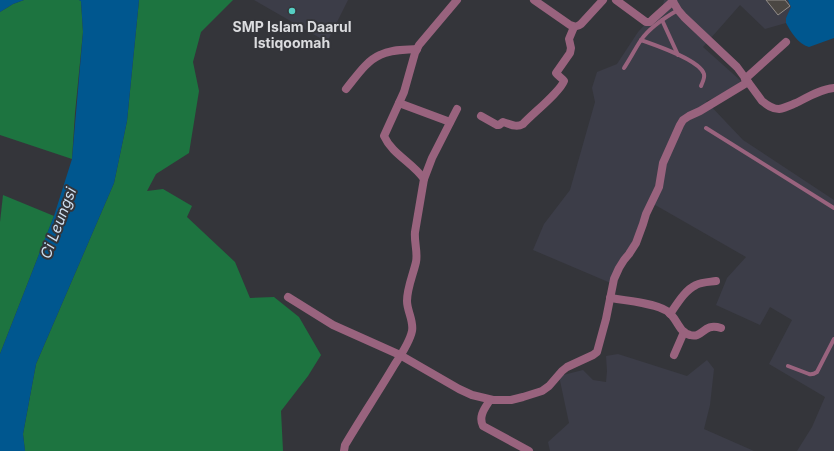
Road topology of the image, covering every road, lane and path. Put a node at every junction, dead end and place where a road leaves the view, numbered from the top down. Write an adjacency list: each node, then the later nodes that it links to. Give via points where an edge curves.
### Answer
1 (457, 0): 11 (street)
2 (534, 0): 8 (street)
3 (603, 0): 8 (street, via 582,24)
4 (616, 0): 5 (street, via 646,22 650,22)
5 (672, 0): 6 (street)
6 (678, 10): 7 (lane); 14 (street, via 738,68)
7 (662, 20): 9 (lane); 12 (lane)
8 (574, 27): 20 (street, via 568,39 570,53 556,73 564,81 563,85 549,100 518,126 503,122 497,125)
9 (641, 40): 12 (lane); 13 (lane)
10 (786, 42): 14 (street)
11 (417, 49): 16 (street, via 380,54 372,59); 18 (street, via 404,92)
12 (678, 55): 15 (lane, via 691,61 701,70 704,77)
13 (624, 68)
14 (747, 80): 17 (street, via 762,101 779,109); 27 (street, via 684,120 677,130 664,163 659,187 636,243 617,274)
15 (701, 86)
16 (346, 88)
17 (834, 88)
18 (398, 103): 21 (street); 23 (street, via 384,136 396,152)
19 (457, 110): 21 (street)
20 (481, 116)
21 (450, 122): 23 (street)
22 (706, 128): 24 (lane)
23 (424, 179): 32 (street, via 415,232 416,262 407,300 412,331)
24 (834, 208)
25 (716, 281): 28 (street, via 695,285)
26 (288, 297): 32 (street, via 333,325)
27 (610, 298): 28 (street, via 653,306); 35 (street, via 595,354 567,367 542,390 511,400)
28 (670, 314): 30 (street)
29 (721, 328): 30 (street, via 710,326 694,336)
30 (684, 332): 33 (street)
31 (834, 339): 34 (lane, via 815,374)
32 (400, 355): 35 (street, via 459,389); 36 (street, via 345,445)
33 (674, 355)
34 (788, 366)
35 (490, 400): 37 (street, via 481,416 483,426)
36 (344, 451)
37 (529, 451)

